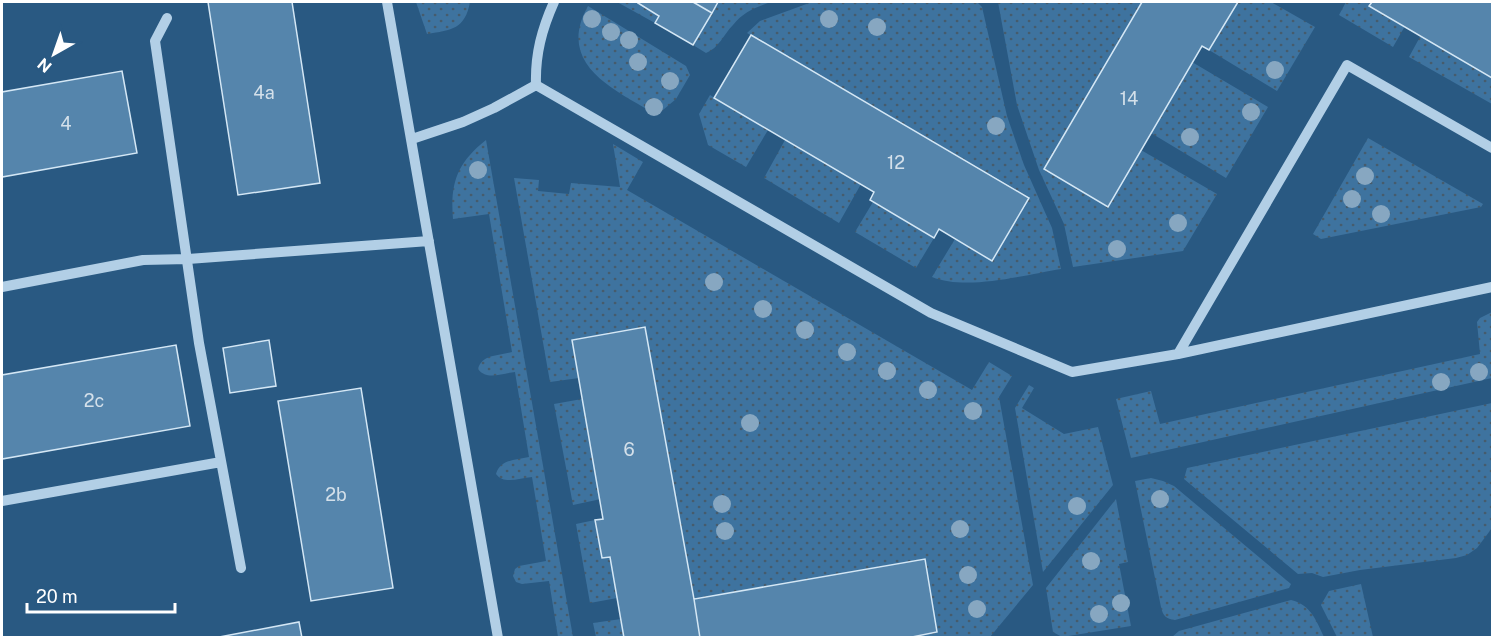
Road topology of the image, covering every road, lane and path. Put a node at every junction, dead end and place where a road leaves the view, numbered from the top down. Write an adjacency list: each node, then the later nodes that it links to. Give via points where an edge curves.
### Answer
1 (387, 2): 5 (street)
2 (554, 2): 4 (street, via 539,42)
3 (167, 18): 8 (street, via 155,41)
4 (536, 84): 5 (street, via 463,122); 11 (street, via 932,313 1034,357 1072,372)
5 (412, 139): 7 (street)
6 (1492, 148): 11 (street, via 1347,65)
7 (429, 241): 8 (street); 15 (street)
8 (188, 259): 9 (street, via 143,260); 12 (street)
9 (2, 287)
10 (1492, 287): 11 (street)
11 (1178, 354)
12 (221, 462): 13 (street); 14 (street)
13 (2, 501)
14 (241, 568)
15 (498, 638)

